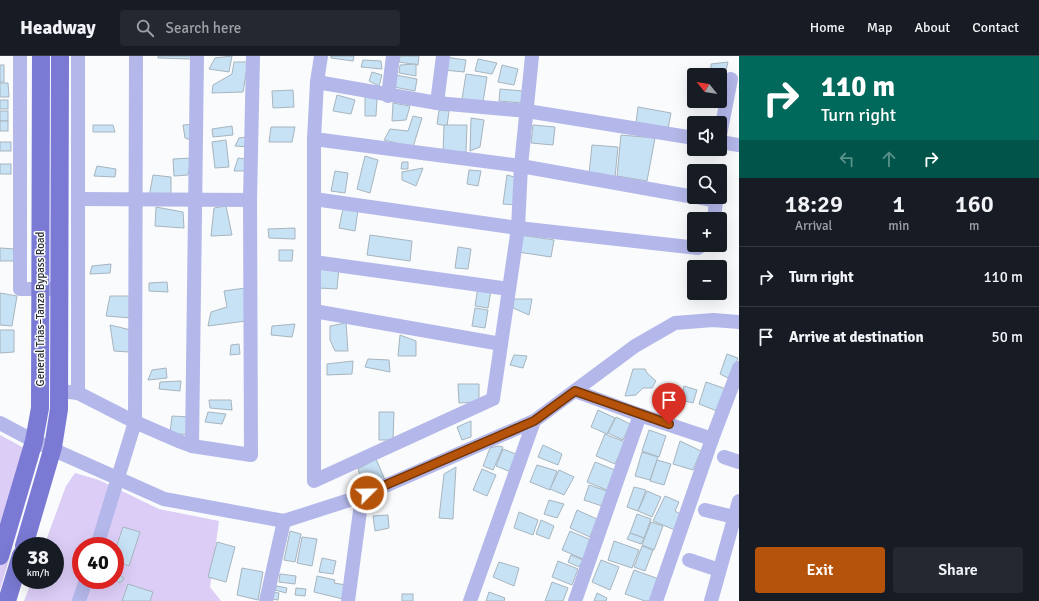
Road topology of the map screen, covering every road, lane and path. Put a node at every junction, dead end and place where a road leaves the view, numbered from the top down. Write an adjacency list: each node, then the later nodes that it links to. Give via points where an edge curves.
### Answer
1 (20, 56): 32 (street, via 20,288)
2 (41, 56): 32 (main road, General Trias–Tanza Bypass Road)
3 (60, 56): 33 (main road, General Trias–Tanza Bypass Road)
4 (78, 56): 24 (street)
5 (136, 56): 25 (street)
6 (197, 56): 27 (street)
7 (254, 56): 28 (street)
8 (321, 56): 13 (street)
9 (393, 56): 14 (street)
10 (443, 56): 15 (street)
11 (532, 56): 16 (street)
12 (731, 79): 17 (street)
13 (317, 82): 14 (street); 19 (street)
14 (388, 96): 15 (street)
15 (437, 103): 16 (street)
16 (528, 111): 18 (street); 22 (street)
17 (724, 116)
18 (687, 137)
19 (314, 139): 22 (street); 26 (street)
20 (727, 143): 21 (street)
21 (739, 145)
22 (521, 166): 23 (street); 29 (street)
23 (687, 196)
24 (78, 199): 25 (street); 34 (street)
25 (136, 199): 27 (street); 45 (street)
26 (314, 199): 29 (street); 31 (street)
27 (196, 200): 28 (street); 49 (street)
28 (250, 200): 49 (street, via 251,455)
29 (518, 228): 30 (street); 35 (street)
30 (687, 247)
31 (314, 262): 35 (street); 36 (street)
32 (39, 288): 33 (street); 48 (main road, General Trias–Tanza Bypass Road, via 40,408)
33 (60, 289): 34 (street); 40 (main road, General Trias–Tanza Bypass Road)
34 (78, 289): 42 (street)
35 (509, 289): 38 (street)
36 (314, 311): 38 (street); 38 (street, via 314,481 493,399)
37 (739, 322): 41 (street, via 713,320 675,323 635,346)
38 (501, 344)
39 (739, 368): 47 (street)
40 (60, 391): 42 (street); 50 (main road, General Trias–Tanza Bypass Road)
41 (575, 391): 43 (street); 44 (street)
42 (78, 393): 45 (street)
43 (640, 415): 47 (street); 71 (street)
44 (534, 421): 54 (street); 70 (street)
45 (135, 422): 49 (street); 53 (street)
46 (0, 423): 48 (street)
47 (712, 438): 72 (street)
48 (34, 441): 50 (street); 61 (main road, General Trias–Tanza Bypass Road)
49 (192, 446)
50 (53, 448): 53 (street); 59 (main road, General Trias–Tanza Bypass Road)
51 (724, 457): 52 (street)
52 (739, 462)
53 (118, 479): 58 (street, via 164,499); 60 (street)
54 (362, 496): 58 (street); 69 (street)
55 (739, 501): 57 (street)
56 (705, 510): 57 (street)
57 (734, 517): 63 (street)
58 (284, 521): 68 (street)
59 (27, 537)
60 (100, 537)
61 (0, 556)
62 (689, 560): 63 (street)
63 (720, 570): 73 (street)
64 (12, 585): 66 (main road)
65 (83, 589): 67 (street)
66 (7, 601)
67 (79, 601)
68 (266, 601)
69 (348, 601)
70 (470, 601)
71 (575, 601)
72 (656, 601)
73 (710, 601)

